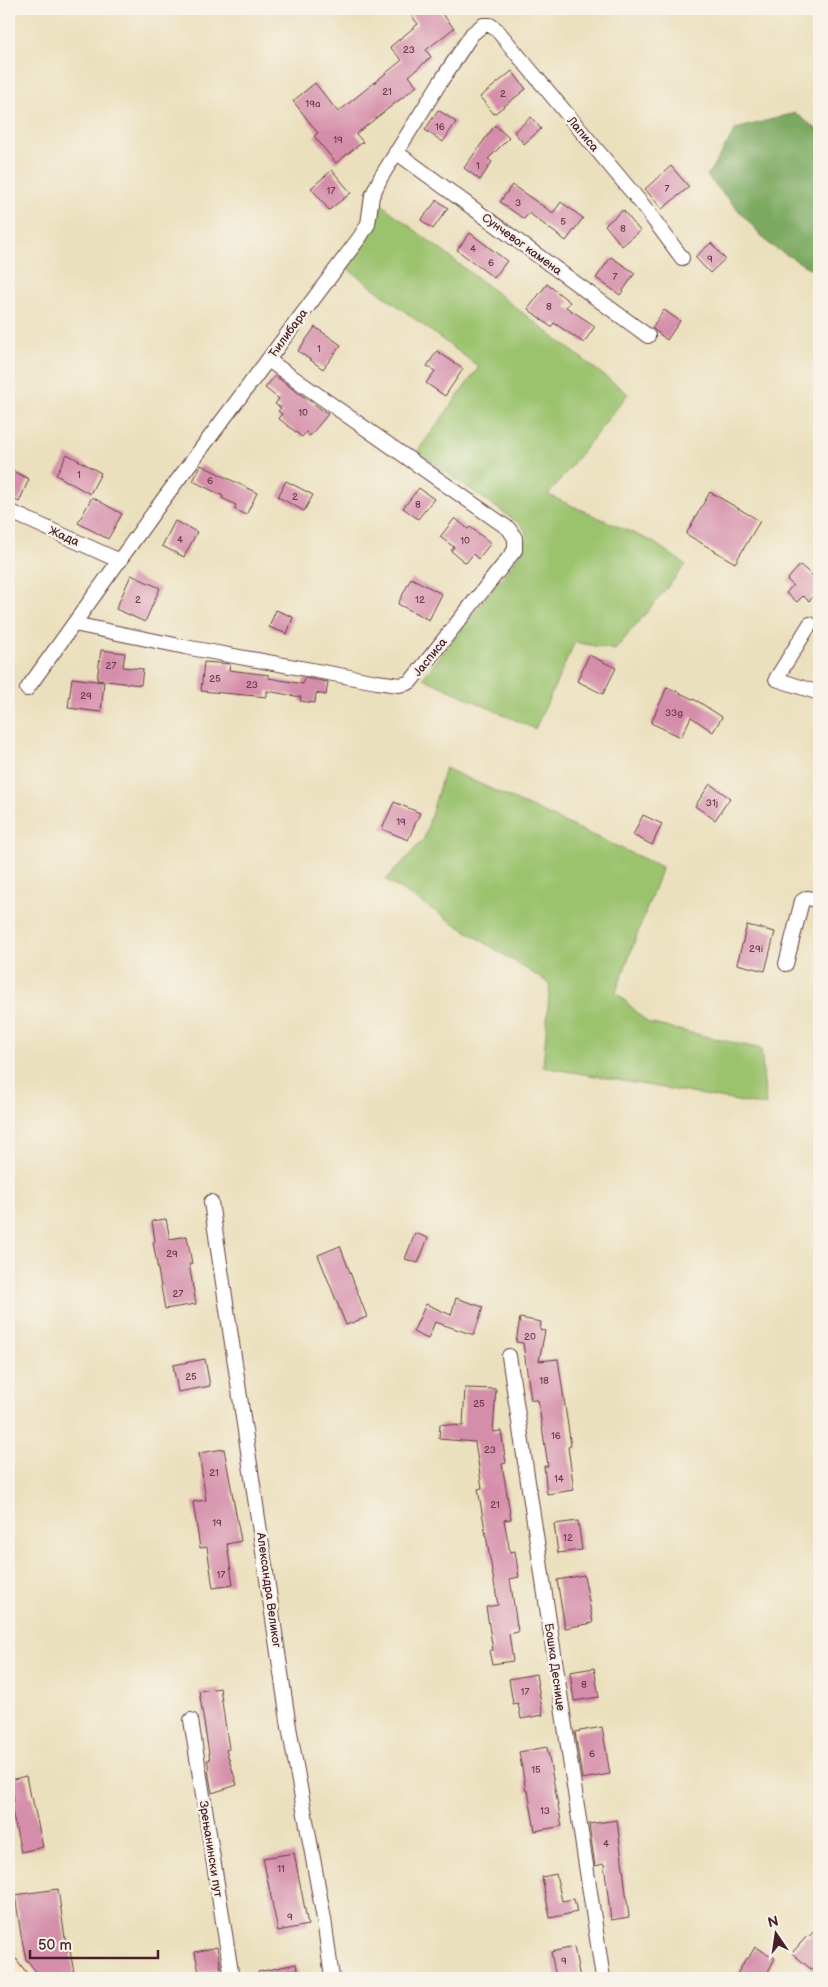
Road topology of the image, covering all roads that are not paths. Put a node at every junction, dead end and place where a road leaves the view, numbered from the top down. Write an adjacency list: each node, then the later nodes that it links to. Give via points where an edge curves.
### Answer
1 (476, 29): 2 (street, Ћилибара); 3 (street, Лаписа, via 486,24 496,30 642,204)
2 (396, 152): 4 (street, Сунчевог камена); 5 (street, Ћилибара, via 372,196 365,229)
3 (682, 258)
4 (648, 336)
5 (268, 360): 7 (street, Ћилибара); 8 (street, Јасписа, via 509,529 515,538 515,550 411,681 404,684 377,682)
6 (9, 511): 7 (street, Жада)
7 (120, 561): 8 (street, Ћилибара)
8 (74, 624): 10 (street)
9 (810, 624): 11 (street, via 776,679)
10 (27, 689)
11 (819, 693)
12 (819, 900): 13 (street, via 807,898 802,901)
13 (786, 964)
14 (211, 1202): 20 (street, Александра Великог, via 289,1727)
15 (509, 1356): 21 (street, Бошка Деснице)
16 (191, 1720): 19 (street, Зрењанински пут)
17 (9, 1966): 18 (main road)
18 (18, 1978)
19 (232, 1978)
20 (332, 1978)
21 (603, 1978)

